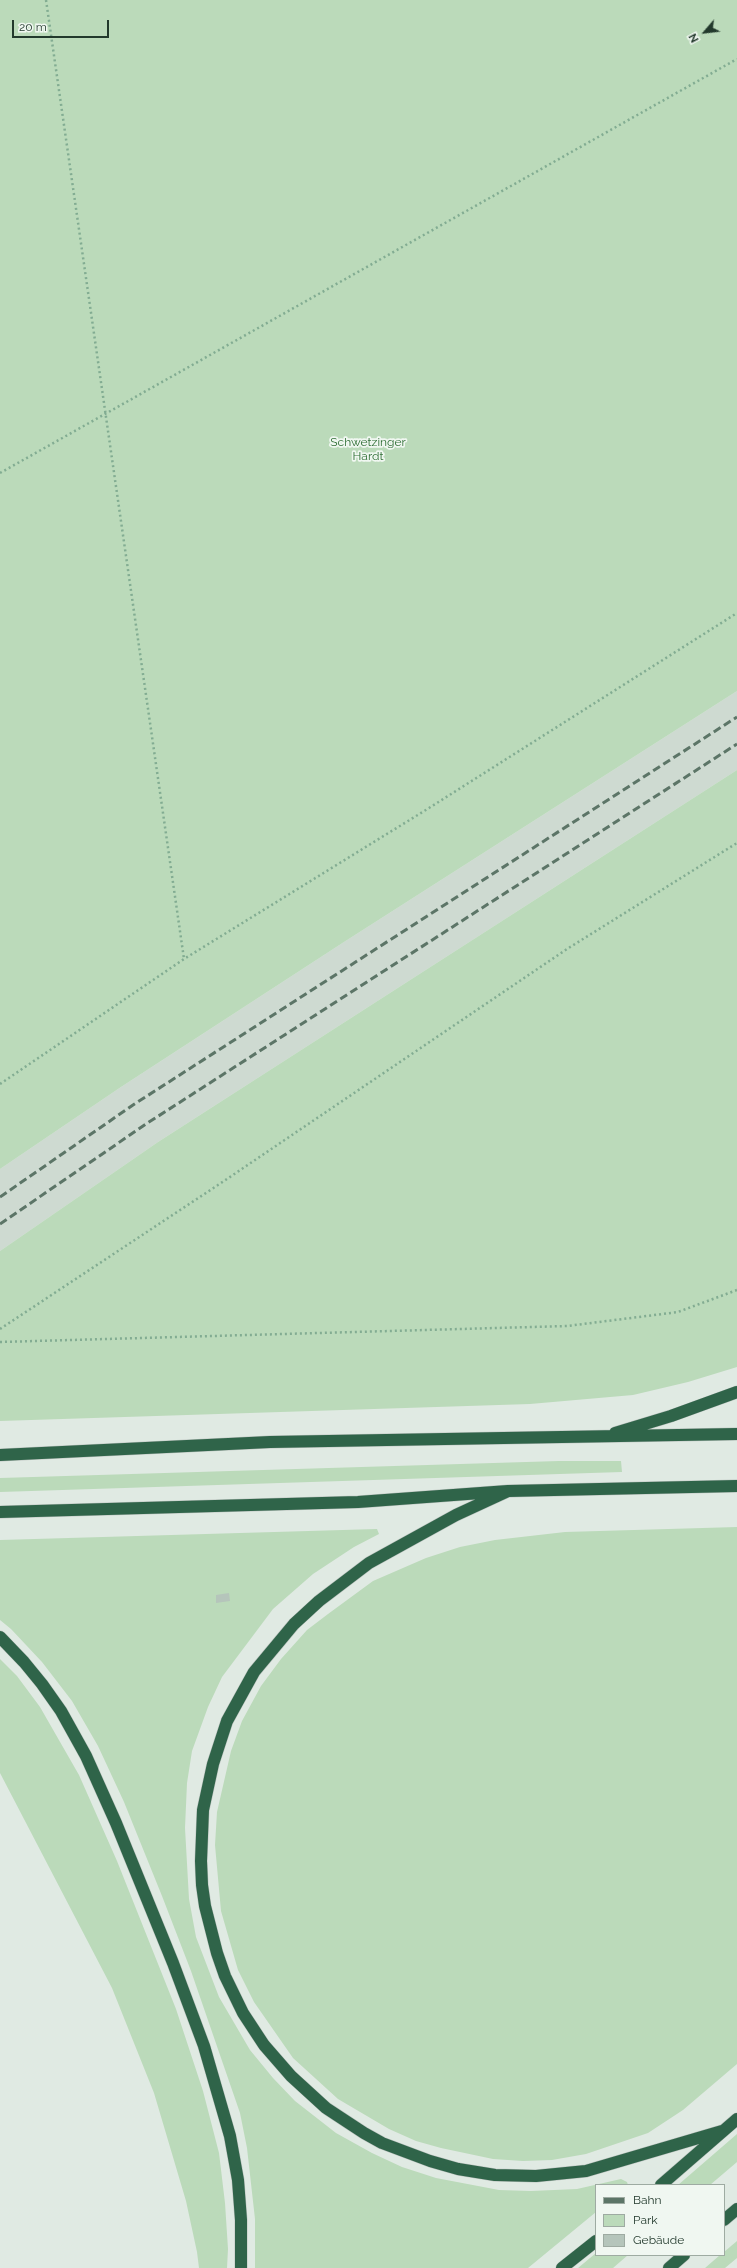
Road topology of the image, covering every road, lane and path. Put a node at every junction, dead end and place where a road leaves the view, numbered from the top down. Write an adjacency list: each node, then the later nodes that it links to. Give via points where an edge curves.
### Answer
1 (46, 0): 3 (path)
2 (737, 59): 3 (path)
3 (105, 414): 4 (path); 7 (path)
4 (0, 473)
5 (737, 613): 7 (path)
6 (737, 843): 10 (path, via 567,949)
7 (184, 959): 8 (path)
8 (0, 1084)
9 (737, 1290): 11 (path, via 678,1312 568,1326)
10 (0, 1329)
11 (0, 1342)
12 (737, 1392): 14 (highway)
13 (737, 1434): 14 (highway)
14 (601, 1438): 15 (highway, via 270,1442)
15 (0, 1455)
16 (737, 1486): 17 (highway)
17 (508, 1491): 18 (highway, via 358,1502); 21 (highway, via 456,1514 370,1563 319,1601 294,1624 254,1672 227,1721 213,1764 203,1810 202,1885 217,1953 243,2013 264,2045 291,2076 326,2108 364,2133 382,2143 430,2161 495,2175 536,2176 580,2171 617,2163)
18 (0, 1512)
19 (0, 1637): 27 (highway, via 42,1684 61,1711 86,1756 173,1963 204,2046 230,2136 238,2180)
20 (737, 2119): 21 (highway)
21 (722, 2132): 22 (highway)
22 (662, 2184)
23 (737, 2209): 24 (highway)
24 (725, 2219)
25 (595, 2242): 28 (highway)
26 (683, 2256): 29 (highway)
27 (241, 2268)
28 (562, 2268)
29 (669, 2268)

